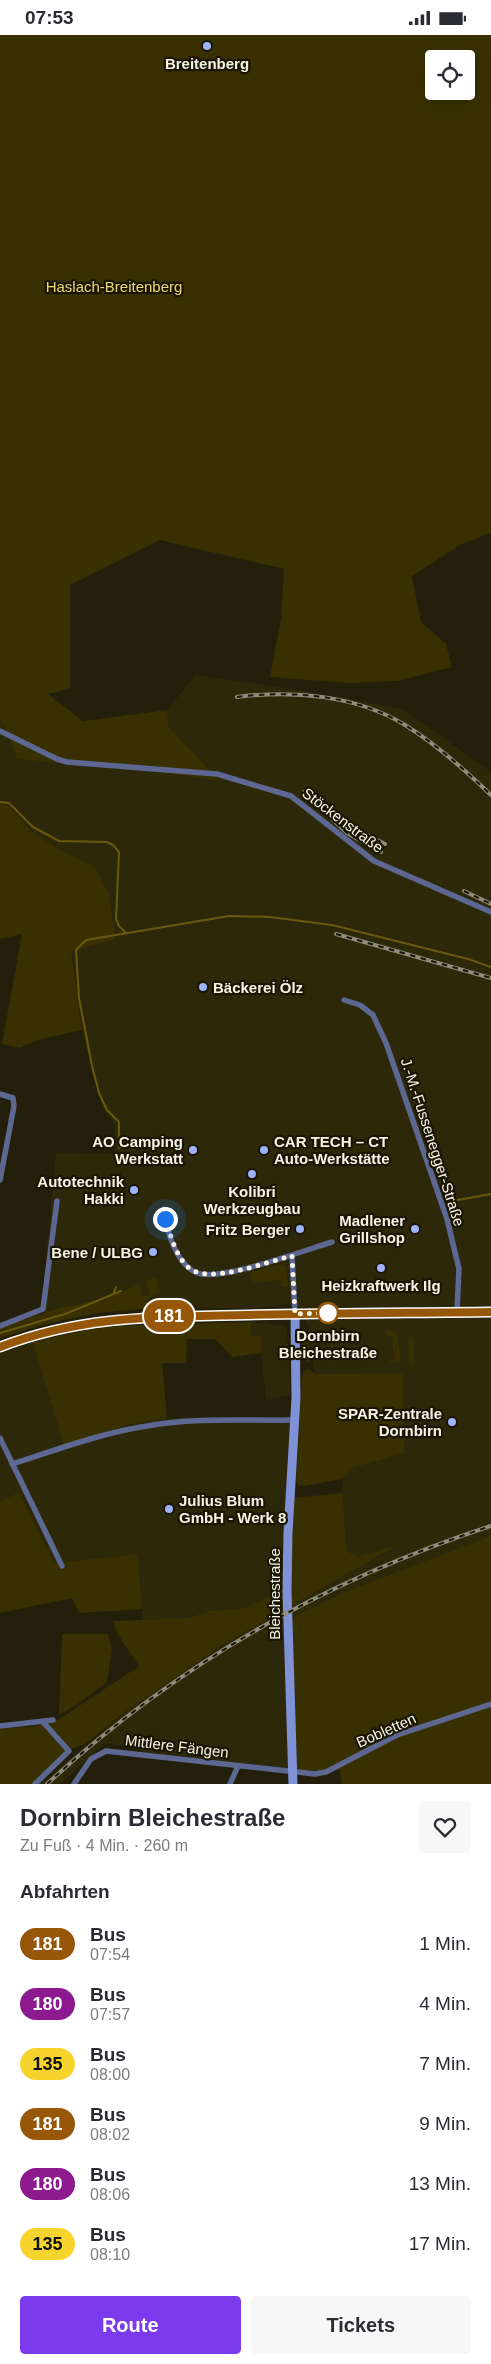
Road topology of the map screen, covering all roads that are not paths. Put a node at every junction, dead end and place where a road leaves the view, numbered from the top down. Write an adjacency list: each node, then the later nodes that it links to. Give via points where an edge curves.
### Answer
1 (0, 731): 2 (street, Stöckenstraße, via 67,762 217,774 291,796 374,861)
2 (491, 912)
3 (344, 1000): 10 (street, J.-M.-Fussenegger-Straße, via 360,1005 373,1015 386,1043 447,1219 459,1269)
4 (0, 1094): 5 (street, via 13,1098 14,1106)
5 (0, 1181)
6 (57, 1201): 13 (street, via 43,1309)
7 (164, 1209): 9 (street, via 177,1251 189,1268 197,1273 222,1274)
8 (332, 1242): 9 (street)
9 (292, 1256): 12 (street)
10 (457, 1312): 11 (main road); 12 (main road)
11 (491, 1312)
12 (295, 1314): 14 (main road, via 100,1320 52,1329); 15 (main road, Bleichestraße)
13 (0, 1325)
14 (0, 1347)
15 (295, 1420): 17 (street, via 197,1420 148,1425); 24 (main road, Bleichestraße, via 287,1591)
16 (0, 1438): 17 (street)
17 (12, 1463): 18 (street)
18 (62, 1566)
19 (491, 1704): 24 (street, Bobletten, via 397,1735 326,1772)
20 (53, 1720): 21 (street)
21 (43, 1722): 22 (street); 25 (street, via 69,1751)
22 (0, 1726)
23 (238, 1766): 24 (street, Mittlere Fängen); 26 (street, Mittlere Fängen, via 106,1751 91,1759); 27 (street)
24 (292, 1773): 28 (main road, Bleichestraße)
25 (35, 1784)
26 (74, 1784)
27 (230, 1784)
28 (293, 1784)

